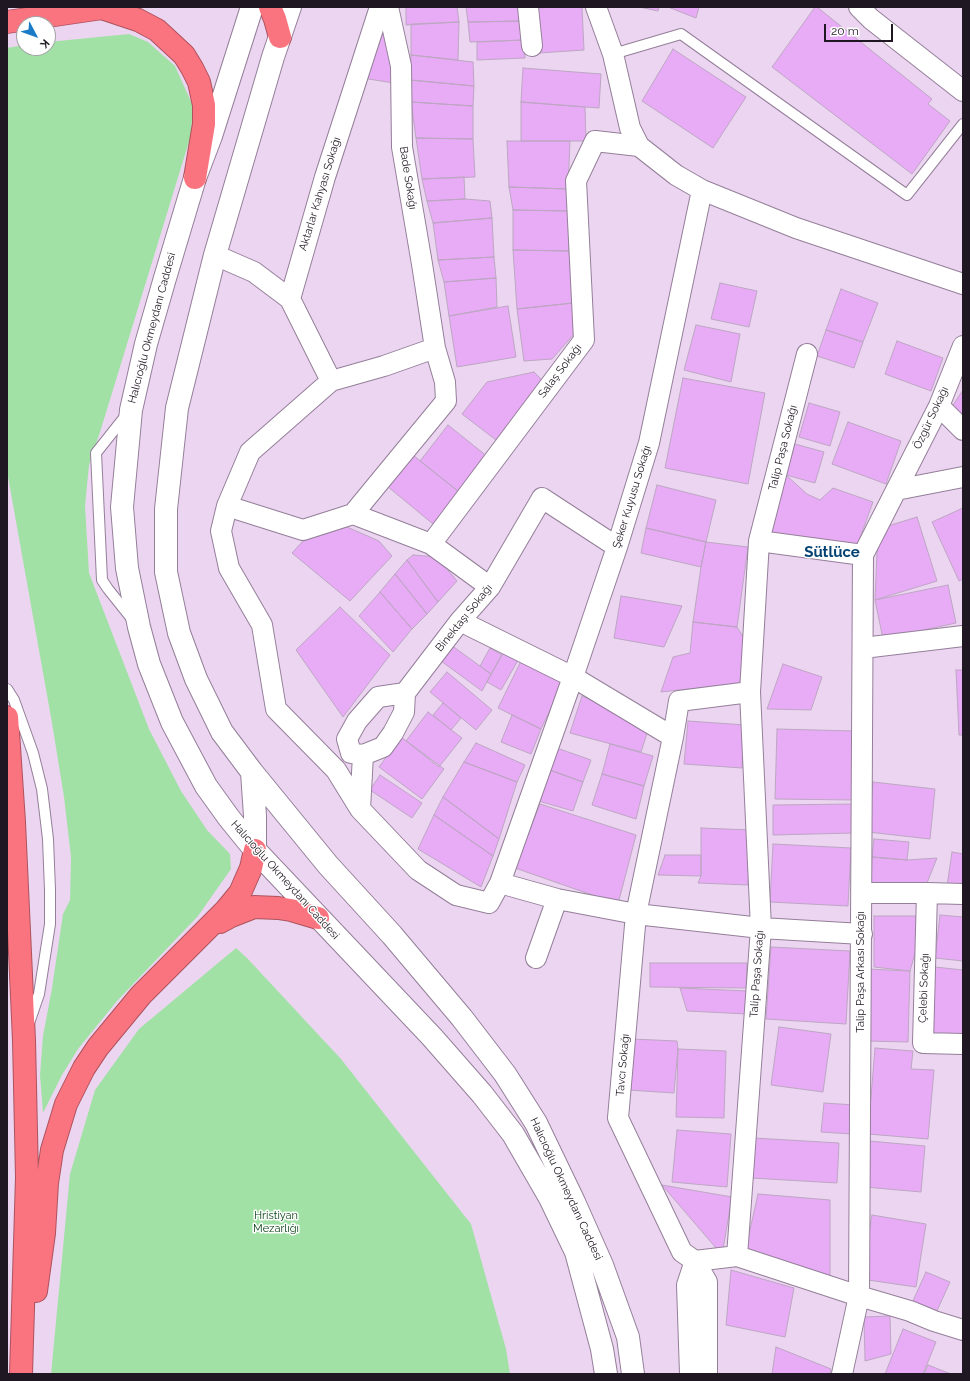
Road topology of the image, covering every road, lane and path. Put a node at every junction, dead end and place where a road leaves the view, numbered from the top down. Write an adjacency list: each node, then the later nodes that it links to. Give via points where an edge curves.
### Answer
1 (252, 7): 17 (main road, Halıcıoğlu Okmeydanı Caddesi)
2 (270, 7): 11 (highway)
3 (290, 7): 11 (main road, Halıcıoğlu Okmeydanı Caddesi)
4 (380, 7): 21 (street, Aktarlar Kahyası Sokağı, via 324,177)
5 (388, 7): 23 (street, Bade Sokağı, via 401,66 402,147)
6 (528, 7): 12 (street)
7 (596, 7): 13 (street)
8 (859, 7): 14 (street)
9 (106, 8): 10 (highway); 17 (highway, via 157,30 184,55 192,68 199,82 204,105 204,124)
10 (7, 22)
11 (280, 37): 19 (main road, Halıcıoğlu Okmeydanı Caddesi)
12 (532, 46)
13 (613, 54): 15 (lane, via 681,34 907,195); 16 (street, via 630,128)
14 (963, 91)
15 (963, 124)
16 (639, 146): 18 (street, via 676,175); 34 (street, Salaş Sokağı, via 595,141 576,181 584,340)
17 (195, 178): 27 (main road, Halıcıoğlu Okmeydanı Caddesi, via 146,344)
18 (702, 190): 20 (street, via 796,228); 35 (street, Şeker Kuyusu Sokağı, via 649,443)
19 (215, 255): 21 (street, via 254,272); 49 (main road, Halıcıoğlu Okmeydanı Caddesi, via 177,408 166,509 166,572 179,633 196,679 222,732)
20 (963, 284)
21 (290, 299): 25 (street)
22 (963, 346): 26 (street, Özgür Sokağı)
23 (435, 348): 25 (street); 32 (street, Bade Sokağı, via 445,382 446,401)
24 (807, 354): 33 (street, Talip Paşa Sokağı)
25 (331, 381): 31 (street, via 250,452)
26 (939, 406): 28 (street); 30 (street, Özgür Sokağı)
27 (131, 410): 39 (main road, Halıcıoğlu Okmeydanı Caddesi, via 122,507 127,568); 39 (lane, via 96,452 102,580)
28 (963, 430)
29 (963, 477): 30 (street)
30 (896, 490): 36 (street, Talip Paşa Arkası Sokağı)
31 (227, 506): 32 (street, via 303,530); 50 (street, via 221,531 229,568 262,625 276,709 336,770)
32 (353, 514): 34 (street)
33 (760, 541): 36 (street); 44 (street, Talip Paşa Sokağı)
34 (430, 544): 37 (street)
35 (618, 547): 37 (street, Binektaşı Sokağı, via 542,498); 42 (street, Şeker Kuyusu Sokağı)
36 (863, 554): 41 (street, Talip Paşa Arkası Sokağı)
37 (490, 587): 38 (street, Binektaşı Sokağı)
38 (460, 621): 42 (street); 45 (street, Binektaşı Sokağı)
39 (139, 627): 51 (main road, Halıcıoğlu Okmeydanı Caddesi, via 149,664 172,722 206,786)
40 (963, 636): 41 (street)
41 (863, 648): 53 (street, Talip Paşa Arkası Sokağı)
42 (573, 677): 47 (street); 52 (street, Şeker Kuyusu Sokağı)
43 (7, 689): 63 (lane, via 14,700 33,753 42,789 48,839 50,924 39,994)
44 (750, 692): 47 (street, Tavcı Sokağı, via 679,701); 59 (street, Talip Paşa Sokağı)
45 (405, 693): 48 (street, via 404,712 393,733 383,747); 48 (street, via 378,697 357,721 347,739 351,753)
46 (7, 717): 63 (highway)
47 (673, 737): 57 (street, Tavcı Sokağı)
48 (363, 756): 50 (street)
49 (252, 772): 51 (main road); 71 (main road, Halıcıoğlu Okmeydanı Caddesi, via 328,865 392,934 462,1018 505,1074 529,1111 602,1265 628,1337)
50 (360, 809): 52 (street, Şeker Kuyusu Sokağı, via 418,870 456,895 489,903)
51 (255, 850): 58 (main road, Halıcıoğlu Okmeydanı Caddesi); 60 (highway, via 251,868 240,893)
52 (500, 883): 56 (street)
53 (862, 892): 54 (street); 61 (street, Talip Paşa Arkası Sokağı)
54 (927, 893): 55 (street); 64 (street, Çelebi Sokağı, via 923,1043)
55 (963, 894)
56 (557, 899): 57 (street); 62 (street)
57 (636, 914): 59 (street); 66 (street, Tavcı Sokağı, via 618,1118 682,1252)
58 (318, 918): 60 (highway, via 291,910 254,907 231,916); 70 (main road, Halıcıoğlu Okmeydanı Caddesi, via 432,1037 482,1094 512,1134 550,1198 576,1252 602,1349)
59 (761, 928): 61 (street); 65 (street, Talip Paşa Sokağı)
60 (202, 933): 69 (highway, via 141,995 98,1046 66,1104 52,1150 44,1233)
61 (862, 934): 67 (street, Talip Paşa Arkası Sokağı)
62 (536, 958)
63 (24, 1040): 69 (highway, via 27,1177)
64 (963, 1044)
65 (737, 1256): 66 (street); 67 (street)
66 (695, 1261): 72 (street, via 687,1285); 73 (street, Tavcı Sokağı, via 708,1282)
67 (859, 1296): 68 (street, via 910,1311 934,1322); 74 (street, Talip Paşa Arkası Sokağı)
68 (961, 1325)
69 (22, 1370)
70 (606, 1374)
71 (633, 1374)
72 (690, 1374)
73 (707, 1374)
74 (842, 1374)

